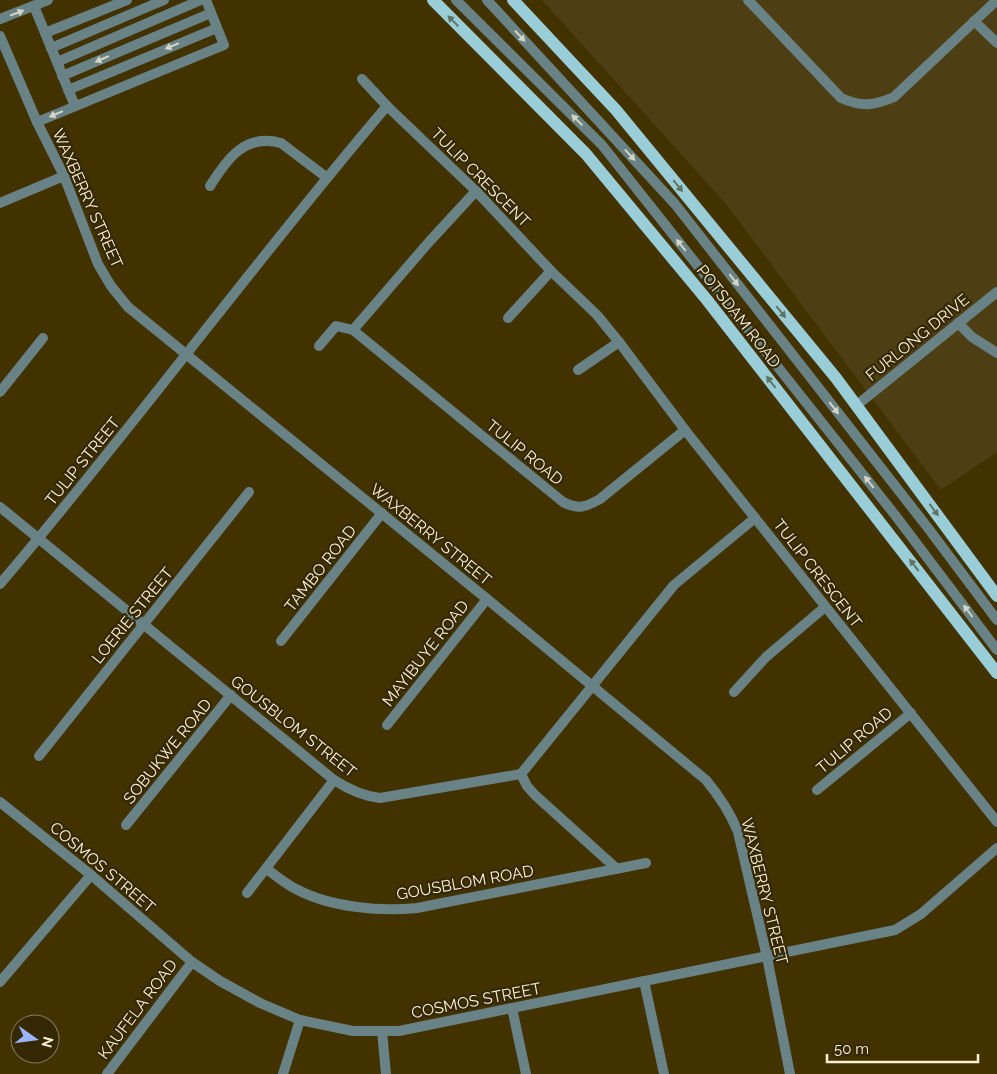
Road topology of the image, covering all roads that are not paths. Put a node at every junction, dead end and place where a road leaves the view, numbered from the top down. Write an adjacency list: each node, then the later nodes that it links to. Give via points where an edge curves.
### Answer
1 (48, 0): 12 (street)
2 (126, 0): 17 (street)
3 (164, 0): 20 (street)
4 (201, 0): 21 (street)
5 (206, 0): 13 (street)
6 (433, 0): 60 (main road, POTSDAM ROAD, one-way to 6, via 707,300 586,154)
7 (456, 0): 59 (street, one-way to 7, via 895,515 602,145)
8 (487, 0): 56 (street, one-way to 56, via 675,204)
9 (512, 0): 45 (main road, POTSDAM ROAD, one-way to 45, via 616,110)
10 (748, 0): 15 (street, via 841,98 855,104 881,103 894,97)
11 (997, 0): 15 (street)
12 (34, 6): 14 (street, one-way to 12); 17 (street)
13 (211, 14): 16 (street); 22 (street, one-way to 22)
14 (0, 19)
15 (974, 21): 19 (street)
16 (217, 28): 24 (street, one-way to 24); 25 (street, via 224,45)
17 (45, 33): 20 (street)
18 (0, 36): 27 (street, WAXBERRY STREET)
19 (997, 43)
20 (51, 48): 21 (street)
21 (57, 62): 22 (street)
22 (62, 76): 24 (street)
23 (362, 79): 26 (street, TULIP CRESCENT)
24 (68, 90): 25 (street)
25 (74, 106): 27 (street, one-way to 27)
26 (387, 106): 29 (street); 31 (street, TULIP CRESCENT)
27 (37, 122): 28 (street, WAXBERRY STREET)
28 (64, 176): 32 (street); 42 (street, WAXBERRY STREET, via 98,264 111,286 128,307)
29 (326, 178): 30 (street, via 281,143 263,141 249,144 236,152); 42 (street)
30 (210, 186)
31 (476, 191): 33 (street, TULIP CRESCENT); 37 (street)
32 (0, 203)
33 (551, 271): 35 (street); 39 (street, TULIP CRESCENT, via 597,315)
34 (997, 292): 36 (street, FURLONG DRIVE)
35 (508, 318)
36 (958, 323): 41 (street, via 972,337); 45 (street, FURLONG DRIVE)
37 (353, 330): 40 (street, via 336,326); 46 (street, TULIP ROAD, via 571,506 588,506 600,499)
38 (43, 338): 44 (street)
39 (619, 342): 43 (street); 46 (street, TULIP CRESCENT)
40 (319, 346)
41 (997, 353)
42 (187, 355): 49 (street, WAXBERRY STREET); 51 (street, TULIP STREET)
43 (578, 370)
44 (0, 392)
45 (857, 405): 53 (main road, POTSDAM ROAD, one-way to 53)
46 (685, 430): 50 (street, TULIP CRESCENT)
47 (248, 492): 57 (street, LOERIE STREET)
48 (0, 507): 51 (street, GOUSBLOM STREET)
49 (382, 513): 54 (street, WAXBERRY STREET); 58 (street, TAMBO ROAD)
50 (755, 518): 55 (street, TULIP CRESCENT); 61 (street, via 674,585)
51 (39, 538): 52 (street, TULIP STREET); 57 (street, GOUSBLOM STREET)
52 (0, 584)
53 (997, 596)
54 (487, 599): 61 (street, WAXBERRY STREET); 65 (street, MAYIBUYE ROAD)
55 (825, 607): 62 (street, via 766,656); 64 (street, TULIP CRESCENT)
56 (997, 620)
57 (144, 624): 63 (street, GOUSBLOM STREET); 66 (street, LOERIE STREET)
58 (281, 641)
59 (997, 650)
60 (997, 673)
61 (592, 685): 67 (street); 79 (street, WAXBERRY STREET, via 706,780 721,798 738,832)
62 (734, 692)
63 (231, 695): 68 (street, GOUSBLOM STREET); 72 (street, SOBUKWE ROAD)
64 (911, 713): 69 (street, TULIP ROAD); 71 (street, TULIP CRESCENT)
65 (387, 725)
66 (39, 756)
67 (521, 774): 68 (street, GOUSBLOM STREET, via 380,798 362,795); 76 (street, via 535,795)
68 (334, 780): 75 (street)
69 (817, 790)
70 (0, 803): 77 (street, COSMOS STREET)
71 (997, 822)
72 (126, 825)
73 (997, 848): 79 (street, COSMOS STREET, via 921,914 895,930)
74 (646, 863): 76 (street, GOUSBLOM ROAD)
75 (267, 869): 76 (street, GOUSBLOM ROAD, via 295,889 310,895 346,906 397,910); 78 (street)
76 (617, 870)
77 (91, 875): 80 (street, COSMOS STREET); 82 (street)
78 (248, 893)
79 (767, 957): 81 (street, COSMOS STREET); 91 (street, WAXBERRY STREET)
80 (192, 962): 84 (street, COSMOS STREET, via 260,1003); 86 (street, KAUFELA ROAD)
81 (644, 981): 83 (street, COSMOS STREET); 90 (street)
82 (0, 982)
83 (512, 1008): 85 (street, COSMOS STREET); 89 (street)
84 (300, 1020): 85 (street, COSMOS STREET, via 353,1032); 87 (street)
85 (382, 1032): 88 (street)
86 (107, 1074)
87 (282, 1074)
88 (386, 1074)
89 (526, 1074)
90 (664, 1074)
91 (790, 1074)

